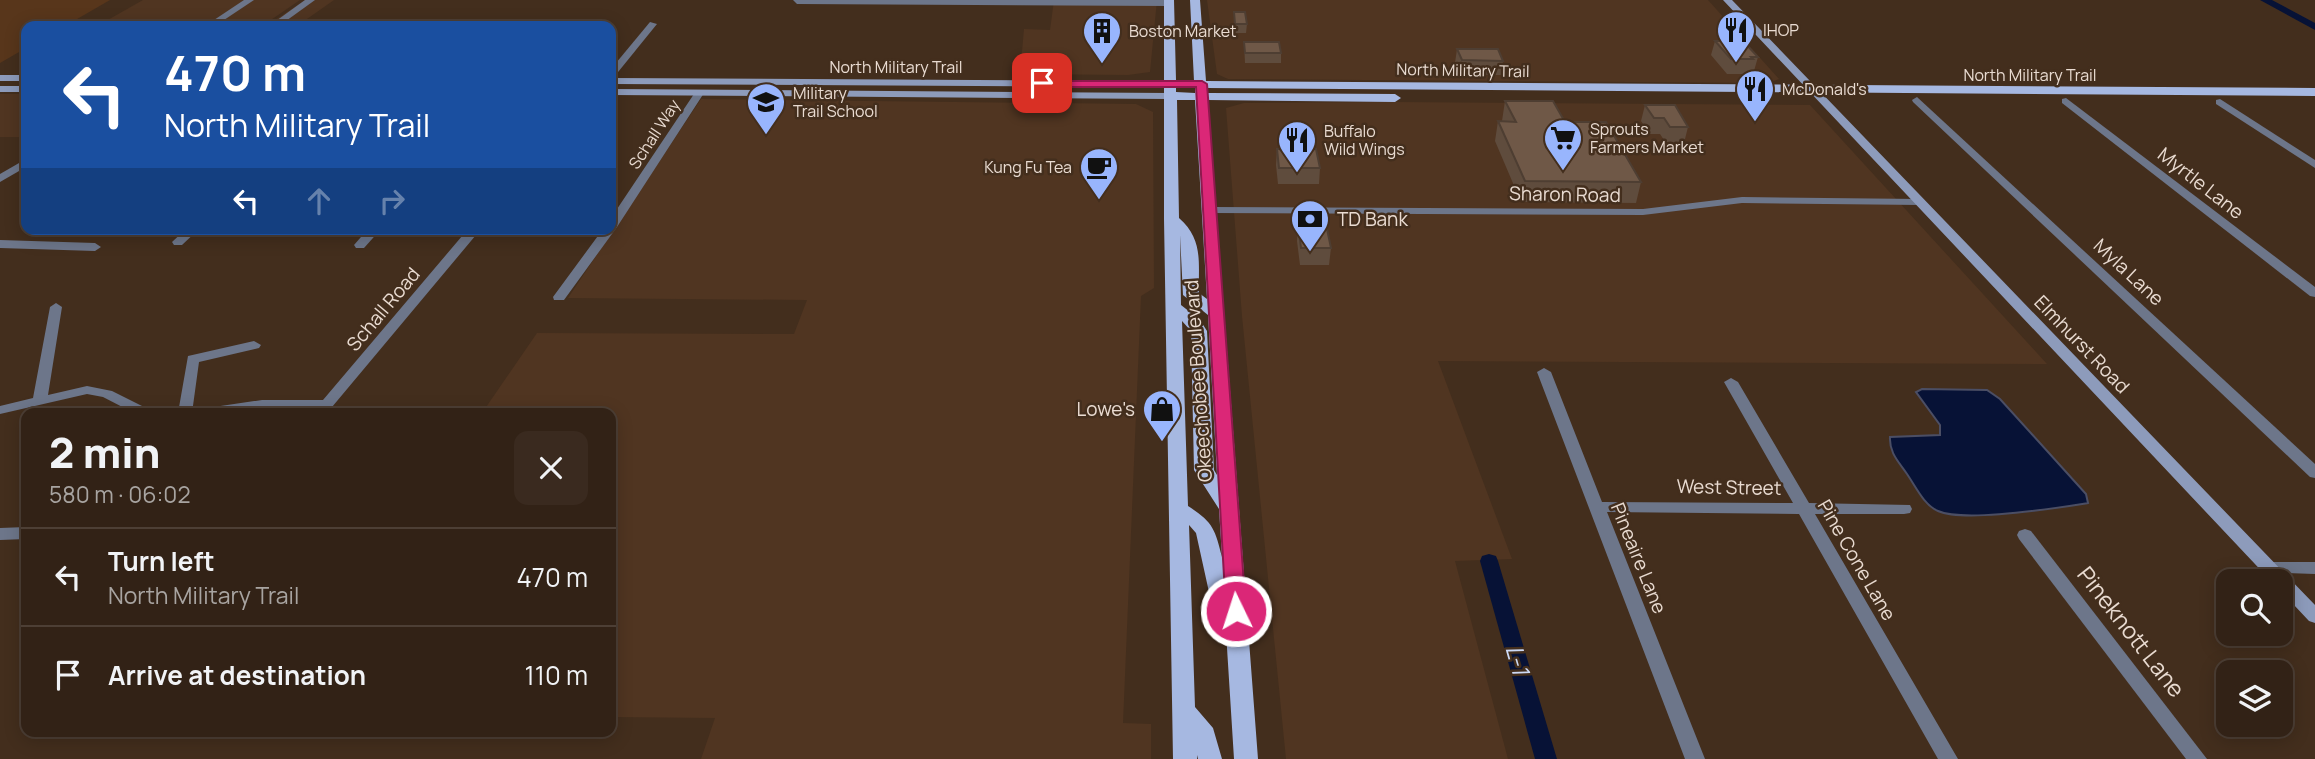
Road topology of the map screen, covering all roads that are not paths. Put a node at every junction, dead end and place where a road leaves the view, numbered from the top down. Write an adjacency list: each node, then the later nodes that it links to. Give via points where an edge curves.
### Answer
1 (250, 0): 7 (street)
2 (311, 0): 8 (street)
3 (1195, 0): 20 (main road, Okeechobee Boulevard)
4 (1727, 0): 18 (main road, Elmhurst Road)
5 (797, 1): 6 (street)
6 (1169, 1): 19 (main road, Okeechobee Boulevard)
7 (217, 21)
8 (280, 21)
9 (653, 24): 10 (street)
10 (616, 69)
11 (0, 78): 12 (main road)
12 (21, 78)
13 (616, 81): 14 (main road, North Military Trail)
14 (771, 82): 19 (main road, North Military Trail); 25 (main road)
15 (1585, 88): 18 (main road, North Military Trail); 20 (main road, North Military Trail); 27 (main road, via 1572,93 1479,93)
16 (0, 89): 17 (main road)
17 (21, 89)
18 (1810, 89): 22 (main road, North Military Trail); 28 (main road, Elmhurst Road)
19 (1169, 90): 20 (main road, North Military Trail); 25 (main road, North Military Trail); 39 (main road, Okeechobee Boulevard)
20 (1202, 90): 27 (main road, North Military Trail); 37 (main road, Okeechobee Boulevard)
21 (616, 92): 24 (main road, North Military Trail)
22 (2205, 92): 26 (main road, North Military Trail); 31 (main road, via 2203,97)
23 (2315, 92): 26 (main road, North Military Trail)
24 (699, 93): 25 (main road, North Military Trail); 38 (street, Schall Way)
25 (738, 93)
26 (2224, 97): 31 (main road, North Military Trail); 32 (main road, North Military Trail); 33 (street)
27 (1452, 98): 28 (main road, North Military Trail)
28 (1821, 100): 29 (main road, North Military Trail); 36 (main road, Elmhurst Road)
29 (1917, 100): 30 (main road, North Military Trail); 62 (street, Myla Lane)
30 (2066, 100): 31 (main road, North Military Trail); 48 (street, Myrtle Lane)
31 (2186, 101)
32 (2315, 102)
33 (2315, 164)
34 (21, 165): 35 (street)
35 (0, 179)
36 (1920, 202): 37 (street, Sharon Road, via 1742,201 1643,212); 71 (main road, Elmhurst Road)
37 (1210, 210): 52 (main road, Okeechobee Boulevard)
38 (616, 219)
39 (1171, 219): 51 (main road, Okeechobee Boulevard); 52 (main road, via 1189,241 1191,295)
40 (186, 235): 44 (street)
41 (369, 235): 46 (street)
42 (470, 235): 60 (street, Schall Road)
43 (605, 235): 49 (street, Schall Way)
44 (178, 242)
45 (0, 244): 47 (street)
46 (360, 245)
47 (94, 247)
48 (2315, 293)
49 (559, 297)
50 (56, 307): 56 (street)
51 (1173, 307): 64 (main road, via 1199,331 1204,470); 67 (main road, Okeechobee Boulevard)
52 (1216, 313): 64 (main road, Okeechobee Boulevard)
53 (254, 345): 58 (street, via 193,359)
54 (1544, 372): 63 (street, Pineaire Lane)
55 (1731, 382): 65 (street, Pine Cone Lane)
56 (40, 400): 57 (street, via 87,390); 61 (street)
57 (135, 408)
58 (186, 408)
59 (238, 408): 60 (street, via 262,404)
60 (323, 408)
61 (0, 410)
62 (2315, 473)
63 (1596, 507): 65 (street, West Street); 79 (street, Pineaire Lane)
64 (1229, 508): 74 (main road, Okeechobee Boulevard)
65 (1803, 509): 66 (street, West Street); 80 (street, Pine Cone Lane)
66 (1904, 509)
67 (1180, 510): 74 (main road, via 1200,523 1211,545); 75 (main road, Okeechobee Boulevard)
68 (21, 533): 69 (street)
69 (0, 534)
70 (2025, 535): 81 (street, Pineknott Lane)
71 (2269, 568): 72 (street); 73 (main road, Elmhurst Road)
72 (2315, 568)
73 (2315, 616)
74 (1241, 689): 78 (main road, Okeechobee Boulevard)
75 (1185, 711): 76 (main road, Okeechobee Boulevard); 77 (main road, via 1205,735)
76 (1185, 759)
77 (1210, 759)
78 (1246, 759)
79 (1695, 759)
80 (1948, 759)
81 (2197, 759)

